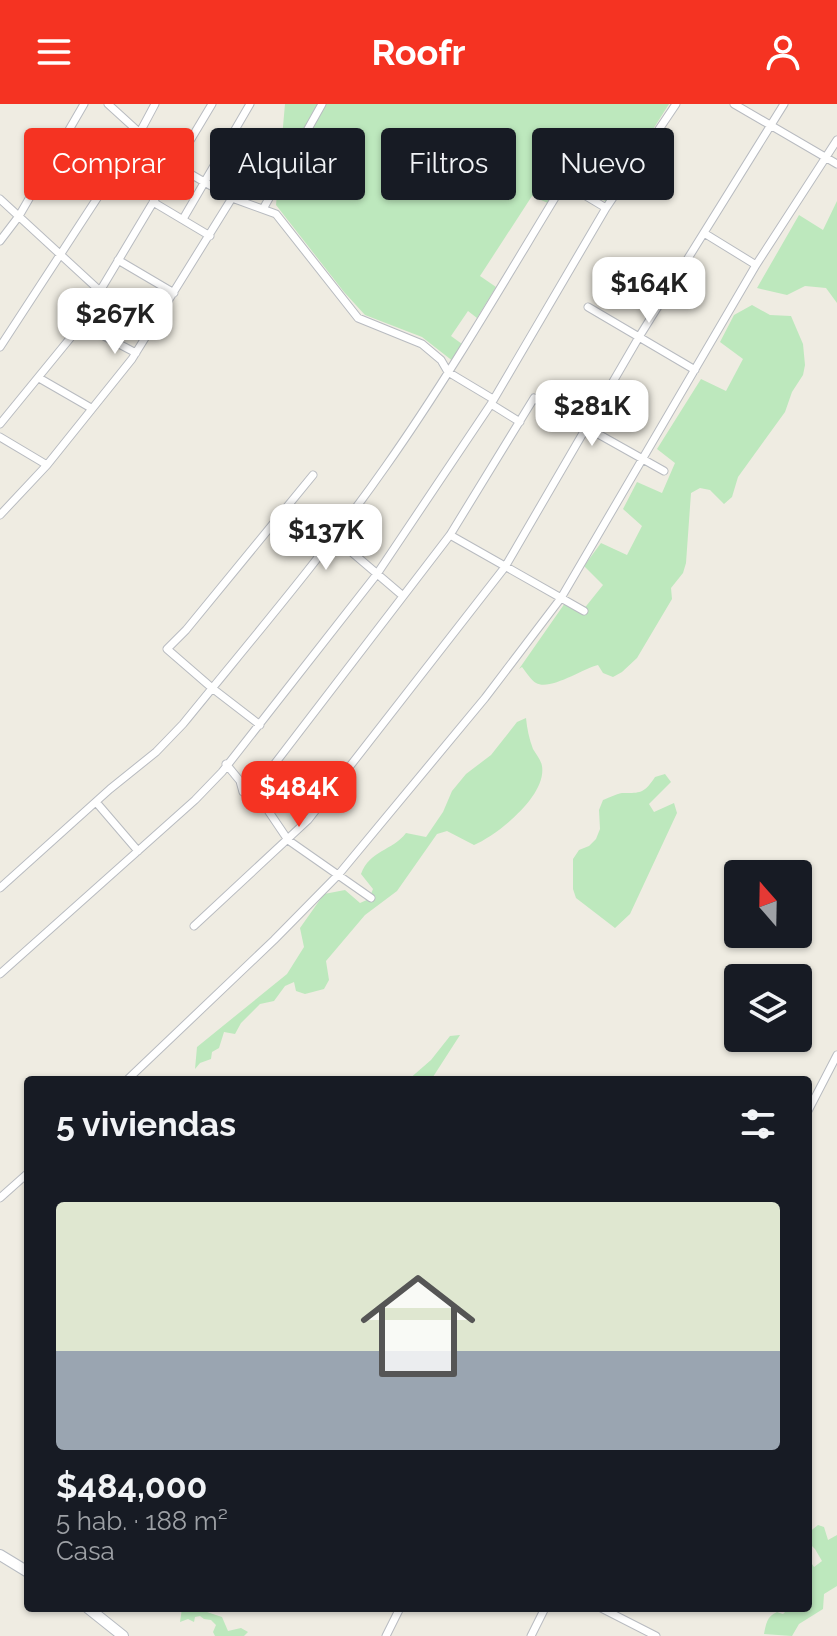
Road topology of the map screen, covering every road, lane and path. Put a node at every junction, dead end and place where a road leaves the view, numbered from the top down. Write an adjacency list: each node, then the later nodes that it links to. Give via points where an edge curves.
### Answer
1 (84, 104): 27 (street)
2 (108, 104): 11 (street)
3 (155, 104): 12 (street)
4 (212, 104): 13 (street)
5 (250, 104): 18 (street)
6 (322, 104): 26 (street)
7 (676, 104): 25 (street)
8 (734, 104): 10 (street)
9 (784, 104): 10 (street)
10 (771, 126): 15 (street); 29 (street)
11 (133, 128)
12 (142, 128)
13 (194, 134)
14 (837, 140): 15 (street)
15 (826, 158): 16 (street); 34 (street)
16 (837, 164)
17 (194, 176): 18 (street)
18 (204, 182): 19 (street); 28 (street)
19 (210, 185)
20 (0, 199): 27 (street)
21 (95, 200): 32 (street)
22 (231, 200): 30 (street)
23 (238, 200): 26 (street)
24 (153, 202): 28 (street); 33 (street)
25 (606, 208): 43 (street, via 564,183); 45 (street)
26 (263, 209): 43 (street, via 279,217 358,318 422,344)
27 (19, 216): 31 (street); 32 (street)
28 (183, 219): 30 (street)
29 (704, 233): 34 (street); 39 (street)
30 (210, 236): 36 (street)
31 (0, 241)
32 (59, 254): 35 (street); 40 (street)
33 (118, 260): 35 (street); 36 (street)
34 (756, 265): 42 (street)
35 (100, 291): 38 (street)
36 (174, 293): 41 (street)
37 (588, 307): 39 (street)
38 (81, 324): 41 (street); 44 (street)
39 (639, 337): 42 (street); 51 (street)
40 (0, 347)
41 (136, 353): 47 (street)
42 (695, 370): 53 (street)
43 (448, 372): 45 (street); 59 (street)
44 (39, 378): 47 (street); 48 (street)
45 (492, 402): 49 (street); 61 (street)
46 (0, 407): 48 (street)
47 (91, 408): 54 (street)
48 (7, 415): 50 (street)
49 (520, 422): 51 (street, via 534,398); 58 (street)
50 (0, 424)
51 (586, 427): 53 (street); 60 (street)
52 (0, 437): 54 (street)
53 (642, 459): 55 (street); 63 (street)
54 (47, 465): 57 (street)
55 (664, 471)
56 (313, 475): 65 (street, via 167,649)
57 (0, 515)
58 (450, 535): 60 (street); 62 (street)
59 (334, 537): 61 (street); 65 (street)
60 (505, 567): 63 (street); 70 (street)
61 (377, 574): 62 (street); 66 (street)
62 (403, 596): 68 (street)
63 (561, 598): 64 (street); 72 (street)
64 (584, 611)
65 (212, 688): 66 (street); 69 (street, via 156,752)
66 (260, 725): 67 (street)
67 (225, 766): 68 (street); 71 (street, via 195,800)
68 (250, 796): 70 (street, via 261,800)
69 (96, 802): 71 (street); 73 (street)
70 (288, 840): 72 (street); 75 (street)
71 (137, 849): 76 (street)
72 (339, 874): 74 (street); 78 (street)
73 (0, 888)
74 (371, 898)
75 (194, 926)
76 (0, 971)
77 (837, 1055): 79 (street)
78 (131, 1076)
79 (812, 1103)
80 (24, 1177): 81 (street)
81 (0, 1198)
82 (0, 1555): 83 (main road)
83 (24, 1570)
84 (93, 1612): 88 (main road)
85 (398, 1612): 89 (street)
86 (543, 1612): 90 (street)
87 (609, 1612): 91 (street)
88 (123, 1636)
89 (386, 1636)
90 (531, 1636)
91 (656, 1636)

